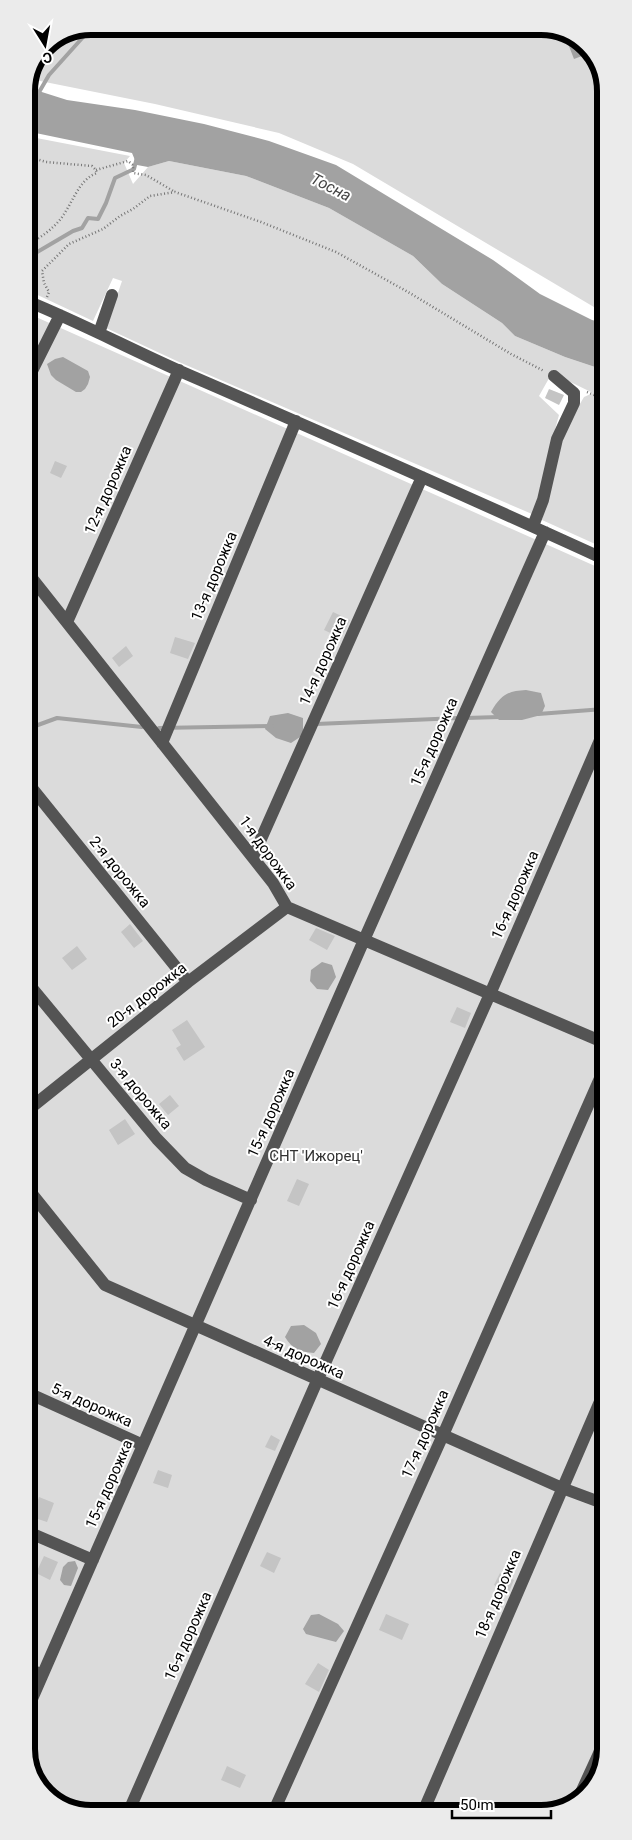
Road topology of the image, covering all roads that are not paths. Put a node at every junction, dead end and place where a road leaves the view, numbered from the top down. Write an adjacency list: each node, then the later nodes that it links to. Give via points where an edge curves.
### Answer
1 (112, 295): 4 (street)
2 (35, 304): 3 (street)
3 (60, 315): 4 (street); 5 (street)
4 (99, 333): 6 (street)
5 (35, 365)
6 (179, 370): 8 (street); 14 (street, 12-я дорожка)
7 (554, 376): 10 (street, via 574,393 574,403 557,439 543,500)
8 (296, 421): 9 (street); 15 (street, 13-я дорожка)
9 (422, 478): 10 (street); 18 (street, 14-я дорожка)
10 (533, 526): 11 (street)
11 (545, 532): 12 (street); 20 (street, 15-я дорожка)
12 (597, 556)
13 (35, 582): 14 (street, 1-я дорожка)
14 (67, 622): 15 (street, 1-я дорожка)
15 (163, 740): 18 (street, 1-я дорожка)
16 (597, 747): 23 (street, 16-я дорожка)
17 (35, 792): 21 (street, 2-я дорожка)
18 (253, 857): 19 (street, 1-я дорожка)
19 (288, 907): 20 (street, 1-я дорожка); 21 (street, 20-я дорожка)
20 (364, 940): 23 (street, 1-я дорожка); 29 (street, 15-я дорожка)
21 (188, 982): 25 (street, 20-я дорожка)
22 (35, 991): 25 (street, 3-я дорожка)
23 (490, 994): 24 (street, 1-я дорожка); 31 (street, 16-я дорожка)
24 (597, 1040)
25 (91, 1060): 27 (street, 20-я дорожка); 29 (street, 3-я дорожка, via 185,1168)
26 (597, 1085): 34 (street, 17-я дорожка)
27 (35, 1104)
28 (35, 1198): 30 (street, 4-я дорожка, via 105,1285)
29 (250, 1200): 30 (street, 15-я дорожка)
30 (196, 1326): 31 (street, 4-я дорожка); 35 (street, 15-я дорожка)
31 (317, 1381): 34 (street, 4-я дорожка); 45 (street, 16-я дорожка)
32 (35, 1396): 35 (street, 5-я дорожка)
33 (597, 1408): 36 (street, 18-я дорожка)
34 (443, 1434): 36 (street, 4-я дорожка); 46 (street, 17-я дорожка)
35 (143, 1445): 39 (street, 15-я дорожка)
36 (562, 1488): 37 (street, 4-я дорожка); 47 (street, 18-я дорожка)
37 (597, 1501)
38 (35, 1535): 39 (street)
39 (93, 1560): 41 (street, 15-я дорожка)
40 (35, 1672): 41 (street)
41 (42, 1675): 42 (street, 15-я дорожка)
42 (35, 1692)
43 (596, 1760): 44 (street)
44 (586, 1781)
45 (132, 1805)
46 (277, 1805)
47 (426, 1805)

